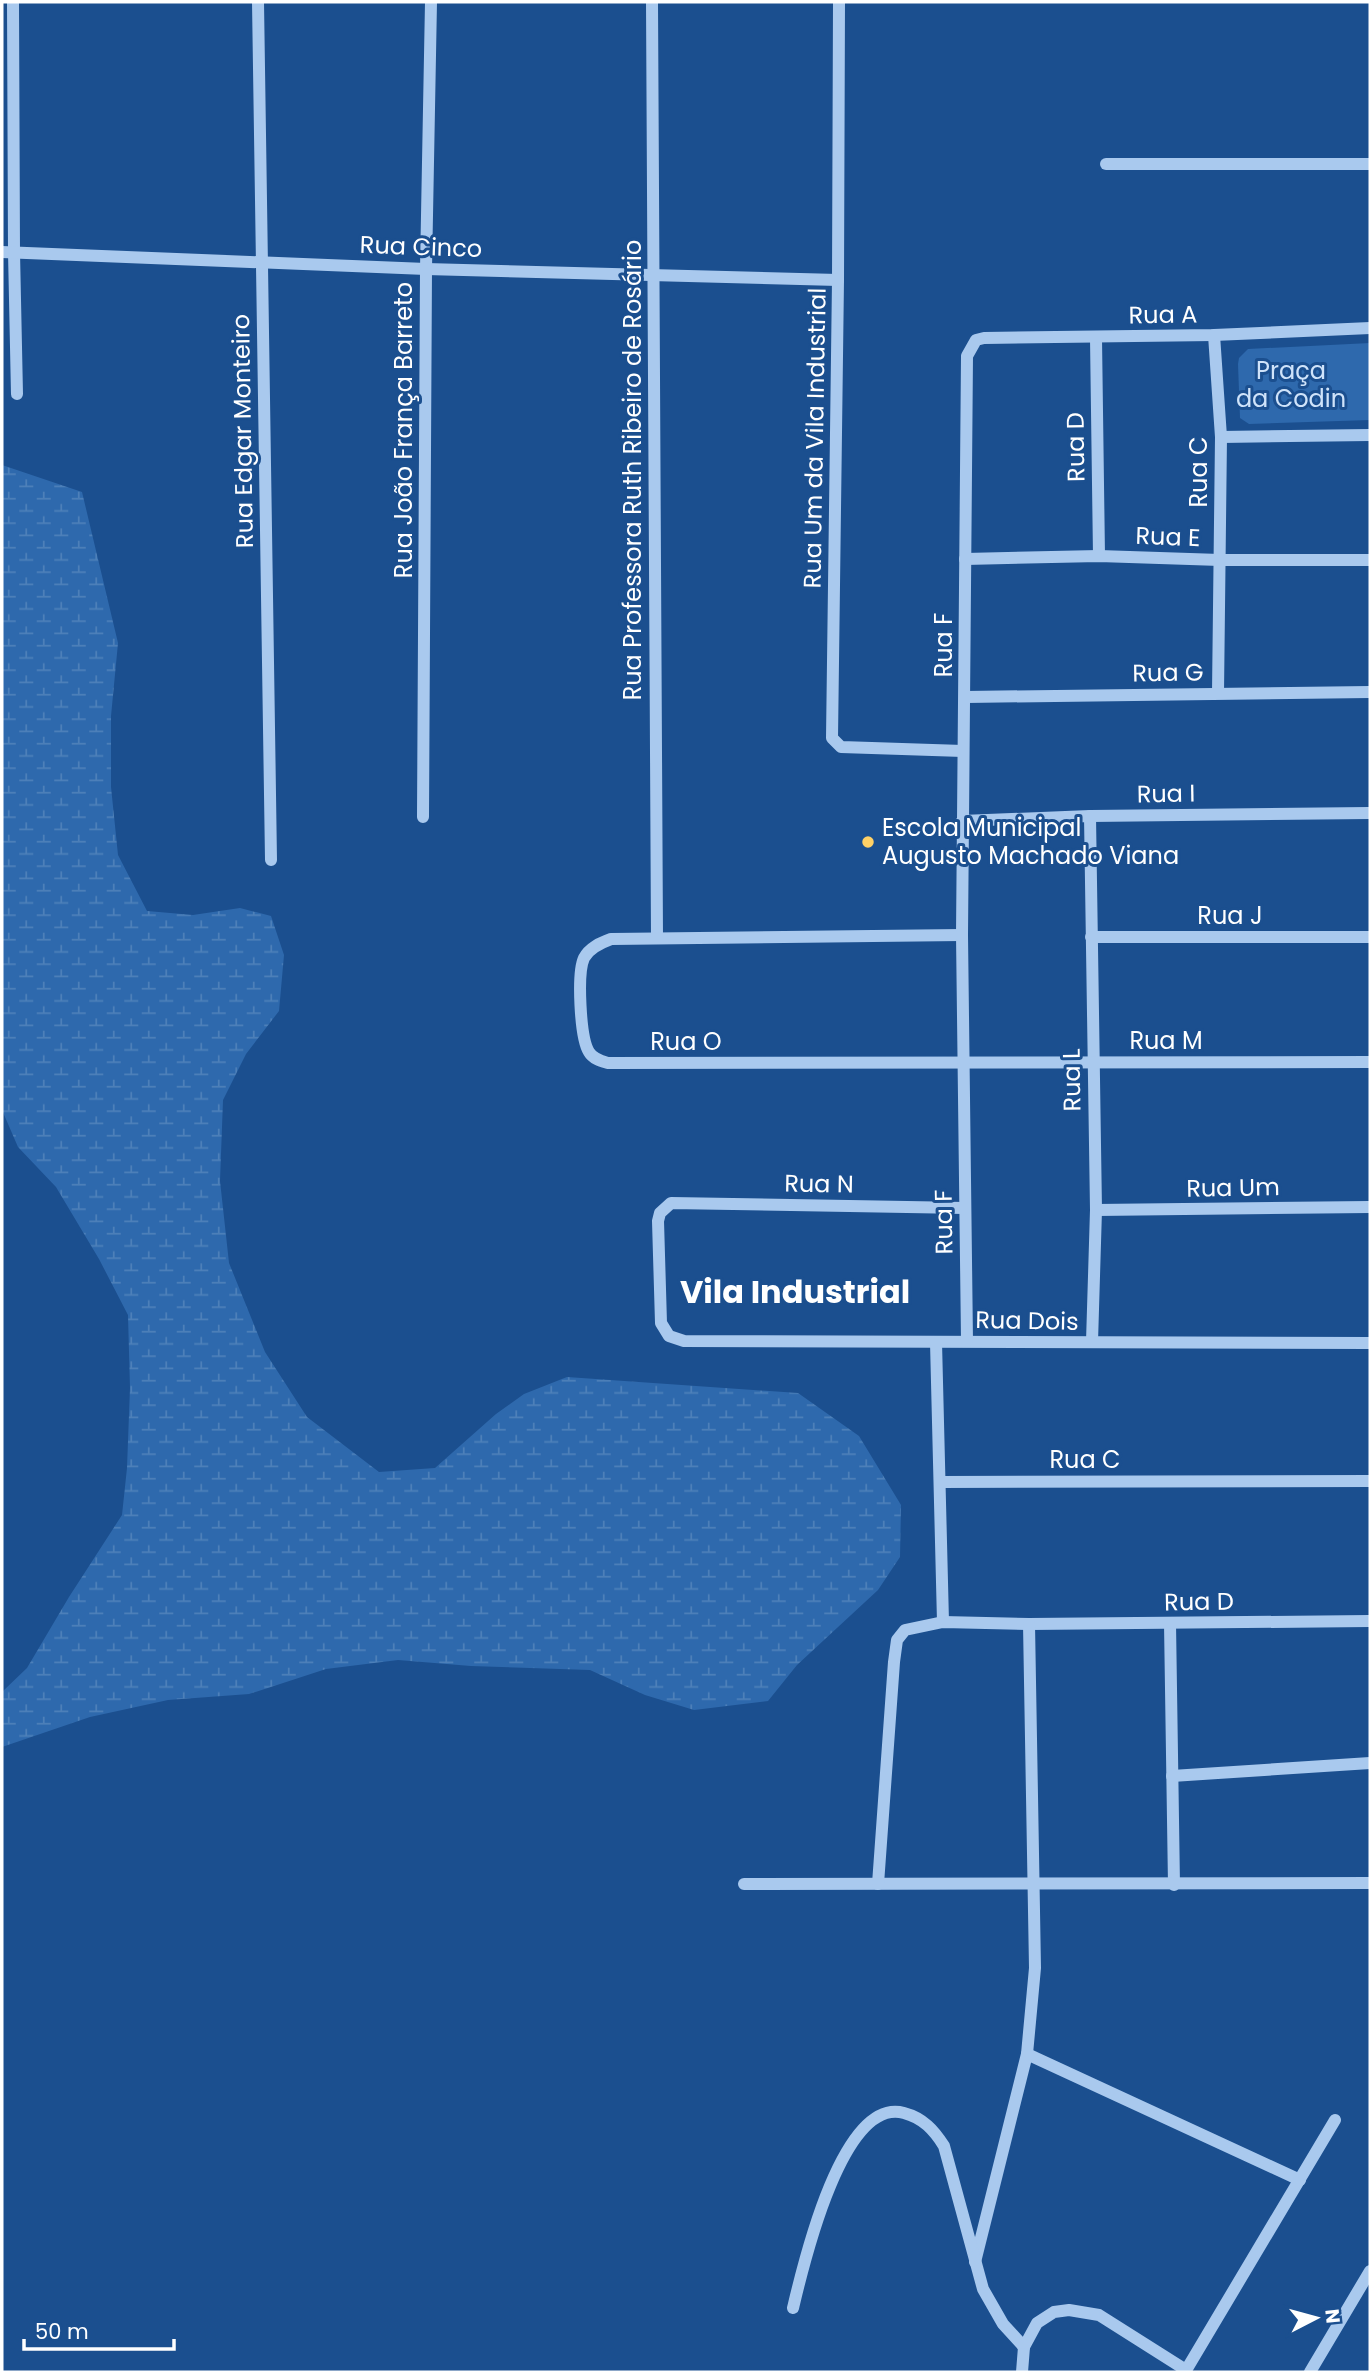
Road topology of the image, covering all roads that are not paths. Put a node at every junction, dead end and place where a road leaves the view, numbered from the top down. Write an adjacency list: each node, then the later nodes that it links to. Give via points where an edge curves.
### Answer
1 (13, 2): 8 (street)
2 (258, 2): 9 (street, Rua Edgar Monteiro)
3 (431, 2): 10 (street, Rua João França Barreto)
4 (652, 2): 11 (street, Rua Professora Ruth Ribeiro de Rosário)
5 (839, 2): 12 (street, Rua Um da Vila Industrial)
6 (1106, 164): 7 (street)
7 (1370, 164)
8 (8, 252): 9 (street, Rua Cinco); 17 (street)
9 (261, 261): 10 (street, Rua Cinco); 32 (street, Rua Edgar Monteiro)
10 (426, 268): 11 (street, Rua Cinco); 30 (street, Rua João França Barreto)
11 (654, 276): 12 (street, Rua Cinco); 36 (street, Rua Professora Ruth Ribeiro de Rosário)
12 (838, 281): 27 (street, Rua Um da Vila Industrial, via 832,738 841,747)
13 (1370, 328): 14 (street, Rua A)
14 (1213, 335): 15 (street, Rua A); 19 (street, Rua C)
15 (1096, 338): 16 (street, Rua A, via 984,338 976,340); 20 (street, Rua D)
16 (967, 356): 21 (street, Rua F)
17 (18, 394)
18 (1370, 435): 19 (street)
19 (1221, 438): 22 (street, Rua C)
20 (1099, 556): 21 (street, Rua E); 22 (street, Rua E)
21 (965, 559): 26 (street, Rua F)
22 (1220, 560): 23 (street, Rua E); 25 (street, Rua C)
23 (1370, 560)
24 (1370, 692): 25 (street, Rua G)
25 (1218, 694): 26 (street, Rua G)
26 (965, 697): 27 (street, Rua F)
27 (964, 751): 31 (street, Rua F)
28 (1370, 813): 29 (street, Rua I)
29 (1090, 816): 31 (street, Rua I); 34 (street, Rua L)
30 (422, 817)
31 (962, 821): 33 (street, Rua F)
32 (271, 860)
33 (962, 934): 36 (street); 39 (street, Rua F)
34 (1091, 937): 35 (street, Rua J); 37 (street, Rua L)
35 (1370, 937)
36 (657, 938): 39 (street, Rua O, via 611,939 599,943 583,960 584,1036 588,1051 598,1060)
37 (1092, 1062): 38 (street, Rua M); 39 (street, Rua M); 42 (street, Rua L)
38 (1370, 1062)
39 (962, 1063): 41 (street, Rua F)
40 (1370, 1207): 42 (street, Rua Um)
41 (965, 1208): 43 (street, Rua N, via 671,1203 658,1222 661,1323 669,1336); 44 (street, Rua F)
42 (1096, 1210): 46 (street, Rua L)
43 (684, 1341): 45 (street, Rua Dois)
44 (967, 1341): 45 (street, Rua Dois); 46 (street, Rua Dois)
45 (936, 1342): 49 (street)
46 (1091, 1342): 47 (street, Rua Dois)
47 (1370, 1343)
48 (1370, 1481): 49 (street, Rua C)
49 (940, 1482): 51 (street)
50 (1370, 1621): 52 (street, Rua D)
51 (943, 1622): 53 (street, Rua D); 59 (street, Rua D, via 911,1627 897,1640)
52 (1170, 1623): 53 (street, Rua D); 55 (street)
53 (1029, 1625): 56 (street)
54 (1370, 1763): 55 (street)
55 (1172, 1776): 60 (street)
56 (1033, 1882): 59 (street); 60 (street); 61 (street, via 1035,1968)
57 (1370, 1883): 60 (street)
58 (744, 1884): 59 (street)
59 (878, 1884)
60 (1174, 1885)
61 (1027, 2054): 63 (street); 64 (street)
62 (1335, 2120): 63 (street)
63 (1300, 2180): 68 (street)
64 (975, 2262): 66 (street, via 944,2146 933,2130 914,2116 882,2114 869,2122 842,2161 819,2211); 67 (street, via 994,2311)
65 (1368, 2279): 70 (street)
66 (793, 2308)
67 (1024, 2347): 68 (street, via 1037,2323 1054,2312 1069,2310 1099,2315); 69 (street)
68 (1186, 2371)
69 (1022, 2372)
70 (1310, 2372)

